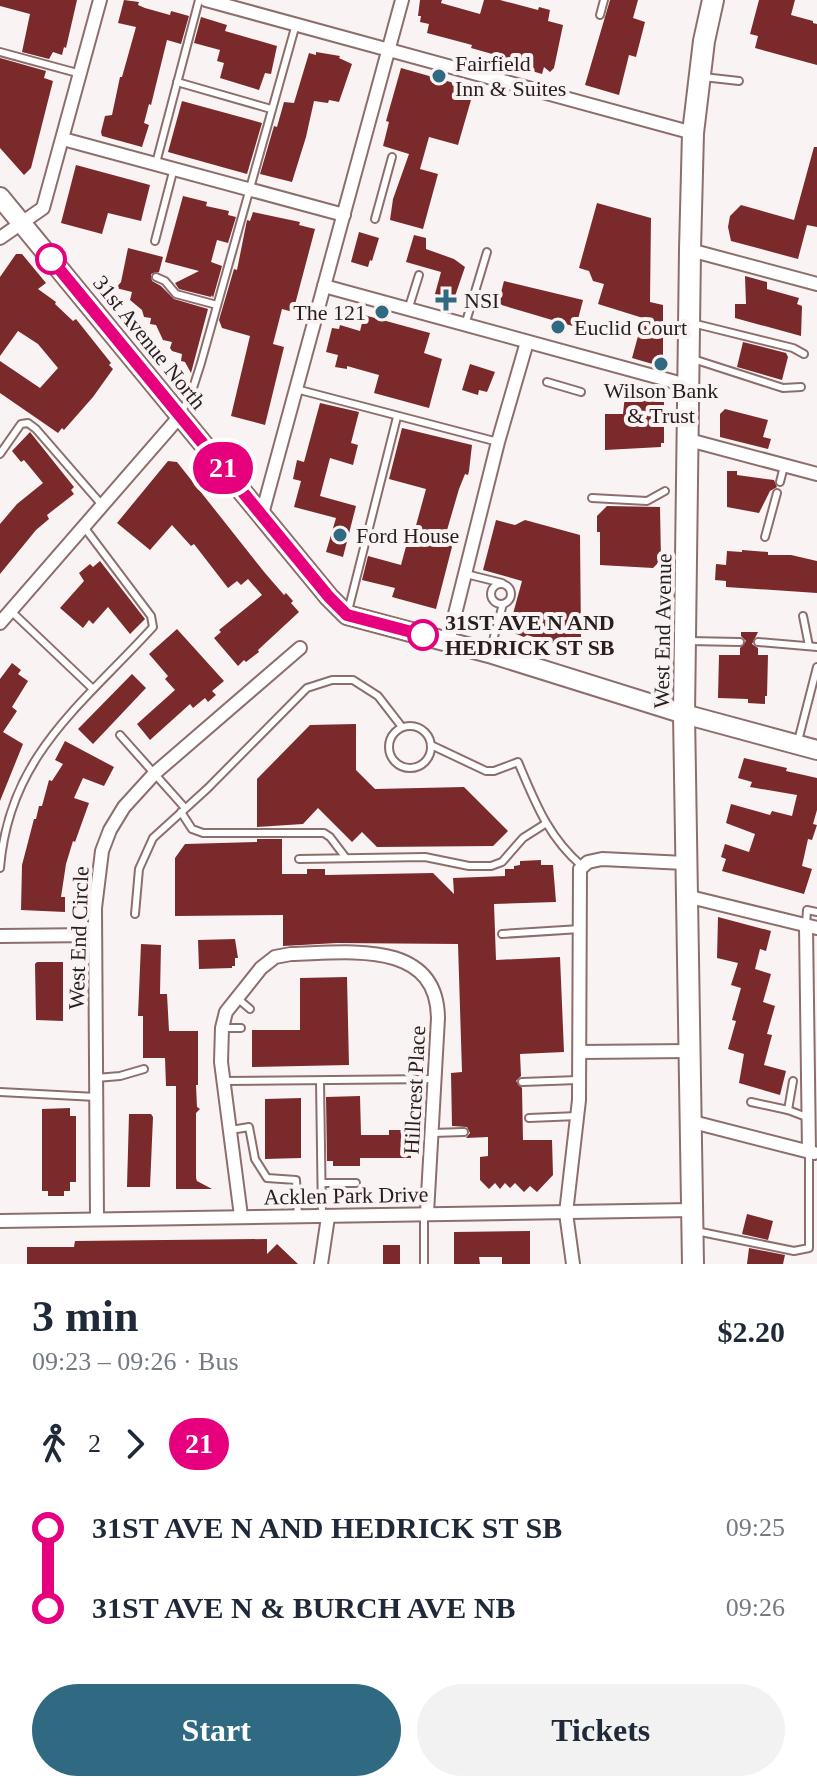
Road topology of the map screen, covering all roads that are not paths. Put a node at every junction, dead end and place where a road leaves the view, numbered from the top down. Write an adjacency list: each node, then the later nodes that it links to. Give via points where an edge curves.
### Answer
1 (100, 0): 11 (street)
2 (199, 0): 14 (lane)
3 (206, 0): 8 (street)
4 (402, 0): 9 (street)
5 (604, 0): 7 (lane)
6 (713, 0): 12 (main road, West End Avenue)
7 (600, 15)
8 (296, 24): 9 (street); 15 (lane)
9 (389, 48): 16 (street); 23 (street)
10 (0, 52): 11 (lane)
11 (81, 74): 17 (street)
12 (699, 77): 13 (lane); 16 (main road, West End Avenue)
13 (739, 81)
14 (177, 82): 15 (lane); 19 (lane)
15 (271, 109): 21 (lane)
16 (693, 133): 28 (main road, West End Avenue)
17 (63, 139): 19 (street); 25 (street, via 43,208)
18 (392, 157): 24 (lane)
19 (156, 163): 20 (street)
20 (174, 168): 21 (street); 27 (lane)
21 (249, 189): 23 (street); 34 (lane)
22 (0, 197): 25 (main road, 31st Avenue North)
23 (344, 215): 33 (street)
24 (375, 219)
25 (20, 221): 26 (street); 46 (main road, 31st Avenue North)
26 (0, 238)
27 (155, 241)
28 (690, 250): 32 (street); 36 (main road, West End Avenue)
29 (487, 252): 37 (lane)
30 (419, 275): 35 (lane)
31 (156, 277): 34 (lane, via 176,294)
32 (817, 284)
33 (324, 286): 35 (street); 44 (street)
34 (217, 305): 46 (lane)
35 (408, 310): 37 (street)
36 (689, 322): 39 (lane); 40 (main road, West End Avenue)
37 (465, 325): 38 (street)
38 (527, 342): 42 (street); 49 (street)
39 (804, 354)
40 (690, 358): 42 (main road, West End Avenue); 43 (lane, via 783,388)
41 (547, 382): 45 (lane)
42 (690, 386): 48 (main road, West End Avenue)
43 (801, 387)
44 (296, 389): 47 (lane); 58 (street)
45 (581, 392)
46 (180, 416): 57 (street); 58 (main road, 31st Avenue North)
47 (397, 417): 49 (lane); 65 (lane)
48 (689, 440): 51 (street); 68 (main road, West End Avenue)
49 (498, 442): 61 (street)
50 (0, 454): 57 (lane, via 21,424 28,423)
51 (784, 465): 52 (street); 53 (lane)
52 (817, 474)
53 (780, 482)
54 (665, 491): 56 (lane, via 647,501)
55 (777, 493): 60 (lane)
56 (592, 498)
57 (102, 505): 59 (street)
58 (262, 514): 65 (main road, 31st Avenue North)
59 (84, 526): 64 (street); 77 (lane, via 154,623)
60 (765, 537)
61 (466, 574): 62 (lane); 69 (street)
62 (505, 584): 63 (lane, via 512,595); 63 (lane, via 496,585 491,593)
63 (503, 604): 75 (lane)
64 (11, 611): 67 (street); 77 (lane)
65 (347, 615): 69 (main road)
66 (803, 616): 72 (lane)
67 (0, 623)
68 (686, 641): 70 (lane); 78 (main road, West End Avenue)
69 (448, 642): 75 (main road)
70 (740, 642)
71 (758, 642): 72 (lane)
72 (809, 646): 73 (lane)
73 (817, 647)
74 (300, 648): 84 (street, West End Circle)
75 (489, 653): 78 (main road)
76 (817, 667): 82 (lane)
77 (93, 689): 91 (lane, via 33,762 11,813)
78 (684, 714): 82 (main road); 89 (main road, West End Avenue)
79 (402, 727): 81 (lane, via 423,729); 81 (lane, via 389,743 391,757 401,766 421,765); 85 (lane, via 363,684 342,679 317,684 299,694)
80 (120, 735): 84 (lane)
81 (431, 745): 86 (lane, via 486,771 518,762)
82 (797, 745): 83 (main road)
83 (817, 750)
84 (155, 773): 85 (lane); 98 (street, West End Circle, via 124,807 106,840)
85 (183, 810): 87 (lane, via 192,829 203,833 324,833); 94 (lane, via 147,848 139,869)
86 (545, 824): 87 (lane, via 491,866 425,857); 90 (lane)
87 (346, 858): 88 (lane)
88 (299, 859)
89 (685, 863): 90 (street, via 602,859); 92 (main road, West End Avenue)
90 (582, 866): 96 (street)
91 (0, 868)
92 (686, 896): 95 (street); 105 (main road, West End Avenue)
93 (817, 912): 95 (lane, via 807,910)
94 (135, 914)
95 (812, 926): 104 (street)
96 (580, 929): 97 (lane); 106 (street)
97 (502, 934)
98 (94, 935): 99 (street); 108 (street, West End Circle)
99 (0, 936)
100 (236, 997): 101 (lane); 102 (street, Hillcrest Place); 109 (street, Hillcrest Place, via 261,968 283,954 370,953 398,958 418,971 436,1000)
101 (250, 1009)
102 (222, 1028): 103 (lane); 111 (street, Hillcrest Place)
103 (241, 1028)
104 (812, 1043): 121 (street)
105 (690, 1051): 106 (street); 122 (main road, West End Avenue)
106 (580, 1052): 110 (street)
107 (144, 1069): 108 (lane)
108 (96, 1078): 116 (street, West End Circle)
109 (435, 1079): 112 (lane); 125 (street, Hillcrest Place)
110 (580, 1079): 114 (lane); 119 (street)
111 (224, 1081): 112 (lane); 123 (street, Hillcrest Place)
112 (320, 1081): 127 (lane)
113 (793, 1081): 118 (lane)
114 (522, 1082)
115 (0, 1092): 116 (lane)
116 (96, 1097): 134 (street, West End Circle)
117 (751, 1102): 118 (lane)
118 (788, 1110): 121 (lane)
119 (578, 1116): 120 (lane); 130 (street)
120 (529, 1118)
121 (809, 1118): 126 (street)
122 (689, 1121): 126 (street); 135 (main road, West End Avenue)
123 (231, 1130): 131 (street, Hillcrest Place); 132 (lane, via 249,1127 255,1159 267,1178 296,1180)
124 (464, 1132): 125 (lane)
125 (432, 1133): 129 (street, Hillcrest Place)
126 (813, 1153): 135 (lane, via 809,1248 794,1251)
127 (322, 1183): 128 (lane); 133 (lane)
128 (356, 1183)
129 (426, 1213): 130 (street, Acklen Park Drive); 133 (street, Acklen Park Drive); 138 (lane)
130 (566, 1213): 135 (street, Acklen Park Drive); 139 (street)
131 (241, 1216): 132 (street, Acklen Park Drive); 134 (street, Acklen Park Drive)
132 (298, 1217): 133 (street, Acklen Park Drive)
133 (325, 1217): 137 (street)
134 (97, 1218): 136 (street, Acklen Park Drive)
135 (692, 1220): 140 (main road, West End Avenue)
136 (0, 1221)
137 (321, 1264)
138 (424, 1264)
139 (573, 1264)
140 (693, 1264)

